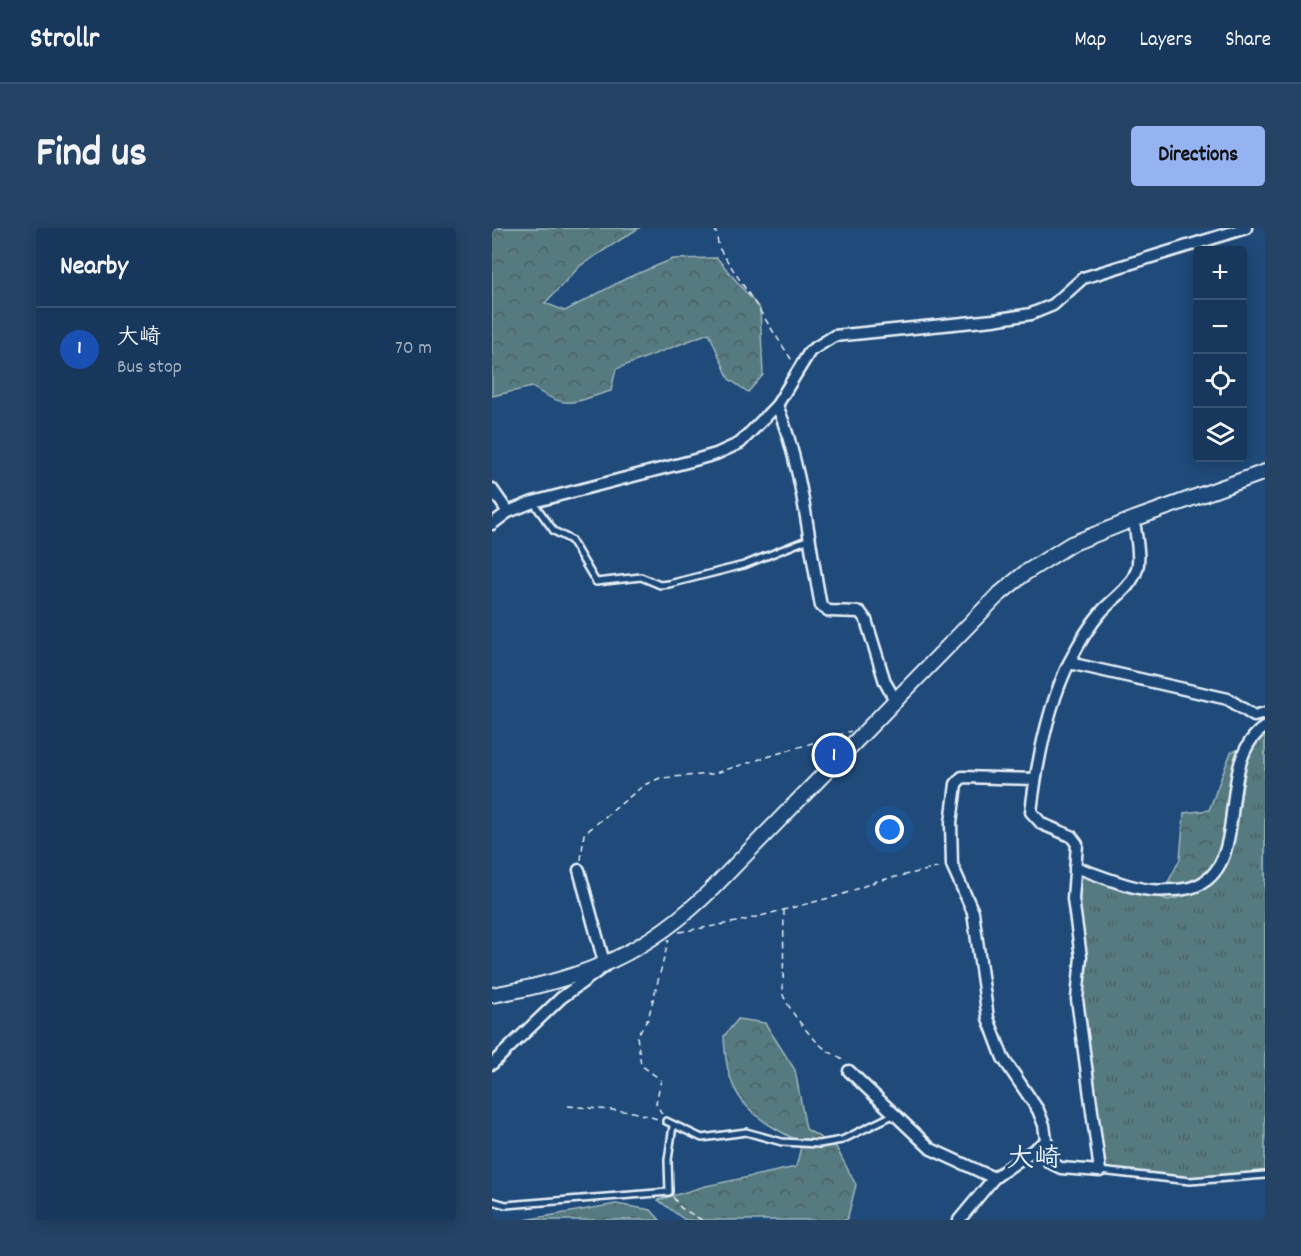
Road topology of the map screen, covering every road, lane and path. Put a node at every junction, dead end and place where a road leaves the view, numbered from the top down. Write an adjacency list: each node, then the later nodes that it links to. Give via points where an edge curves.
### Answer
1 (715, 228): 3 (path, via 719,248 788,351)
2 (1246, 228): 3 (street, via 1083,278 1053,305 1031,314 834,336 810,351)
3 (796, 371): 4 (street)
4 (777, 405): 7 (street, via 740,443 716,454); 11 (street, via 788,432)
5 (1265, 472): 9 (street)
6 (492, 489): 8 (street)
7 (533, 502): 8 (street); 11 (lane, via 554,531 571,540 596,582 641,577 660,585 669,584 744,565)
8 (508, 512): 10 (street)
9 (1134, 519): 12 (street, via 1138,566 1131,583 1084,634); 13 (street, via 1071,544 1025,573)
10 (492, 524)
11 (809, 539): 13 (street, via 821,606 829,611 860,612)
12 (1069, 663): 14 (street, via 1228,699 1254,716); 17 (street, via 1055,698)
13 (894, 700): 16 (street)
14 (1265, 713)
15 (1265, 727): 19 (street, via 1254,734 1239,761 1224,856 1217,872 1208,879 1189,890 1149,890)
16 (864, 732): 20 (path, via 849,730 735,768 660,778 644,785 584,834); 22 (street)
17 (1035, 779): 18 (street, via 962,777 956,784 951,824); 19 (street, via 1031,812 1042,824 1071,836 1077,844)
18 (952, 865): 21 (path, via 877,881 841,895); 31 (street, via 973,912 988,1018 1003,1058 1038,1110)
19 (1075, 867): 32 (street, via 1073,899 1081,957 1077,999)
20 (579, 870): 23 (street)
21 (784, 909): 22 (path, via 737,922); 26 (path, via 783,994 788,1007 825,1050 841,1057)
22 (671, 931): 23 (street); 29 (path, via 648,1018 637,1036 641,1065 661,1080 656,1103)
23 (605, 966): 24 (street, via 557,982); 25 (street, via 561,998)
24 (492, 995)
25 (492, 1064)
26 (849, 1071): 28 (street)
27 (568, 1106): 29 (path, via 633,1112)
28 (895, 1114): 30 (lane, via 842,1140 819,1144 782,1142 746,1132 702,1138); 34 (street, via 932,1149)
29 (666, 1121): 30 (lane)
30 (673, 1126): 35 (lane)
31 (1045, 1142): 32 (street, via 1049,1162 1061,1168); 34 (street)
32 (1100, 1171): 33 (lane, via 1190,1181)
33 (1265, 1175)
34 (994, 1178): 38 (street)
35 (669, 1192): 36 (lane, via 506,1205); 37 (path, via 681,1208)
36 (492, 1201)
37 (702, 1220)
38 (959, 1220)

